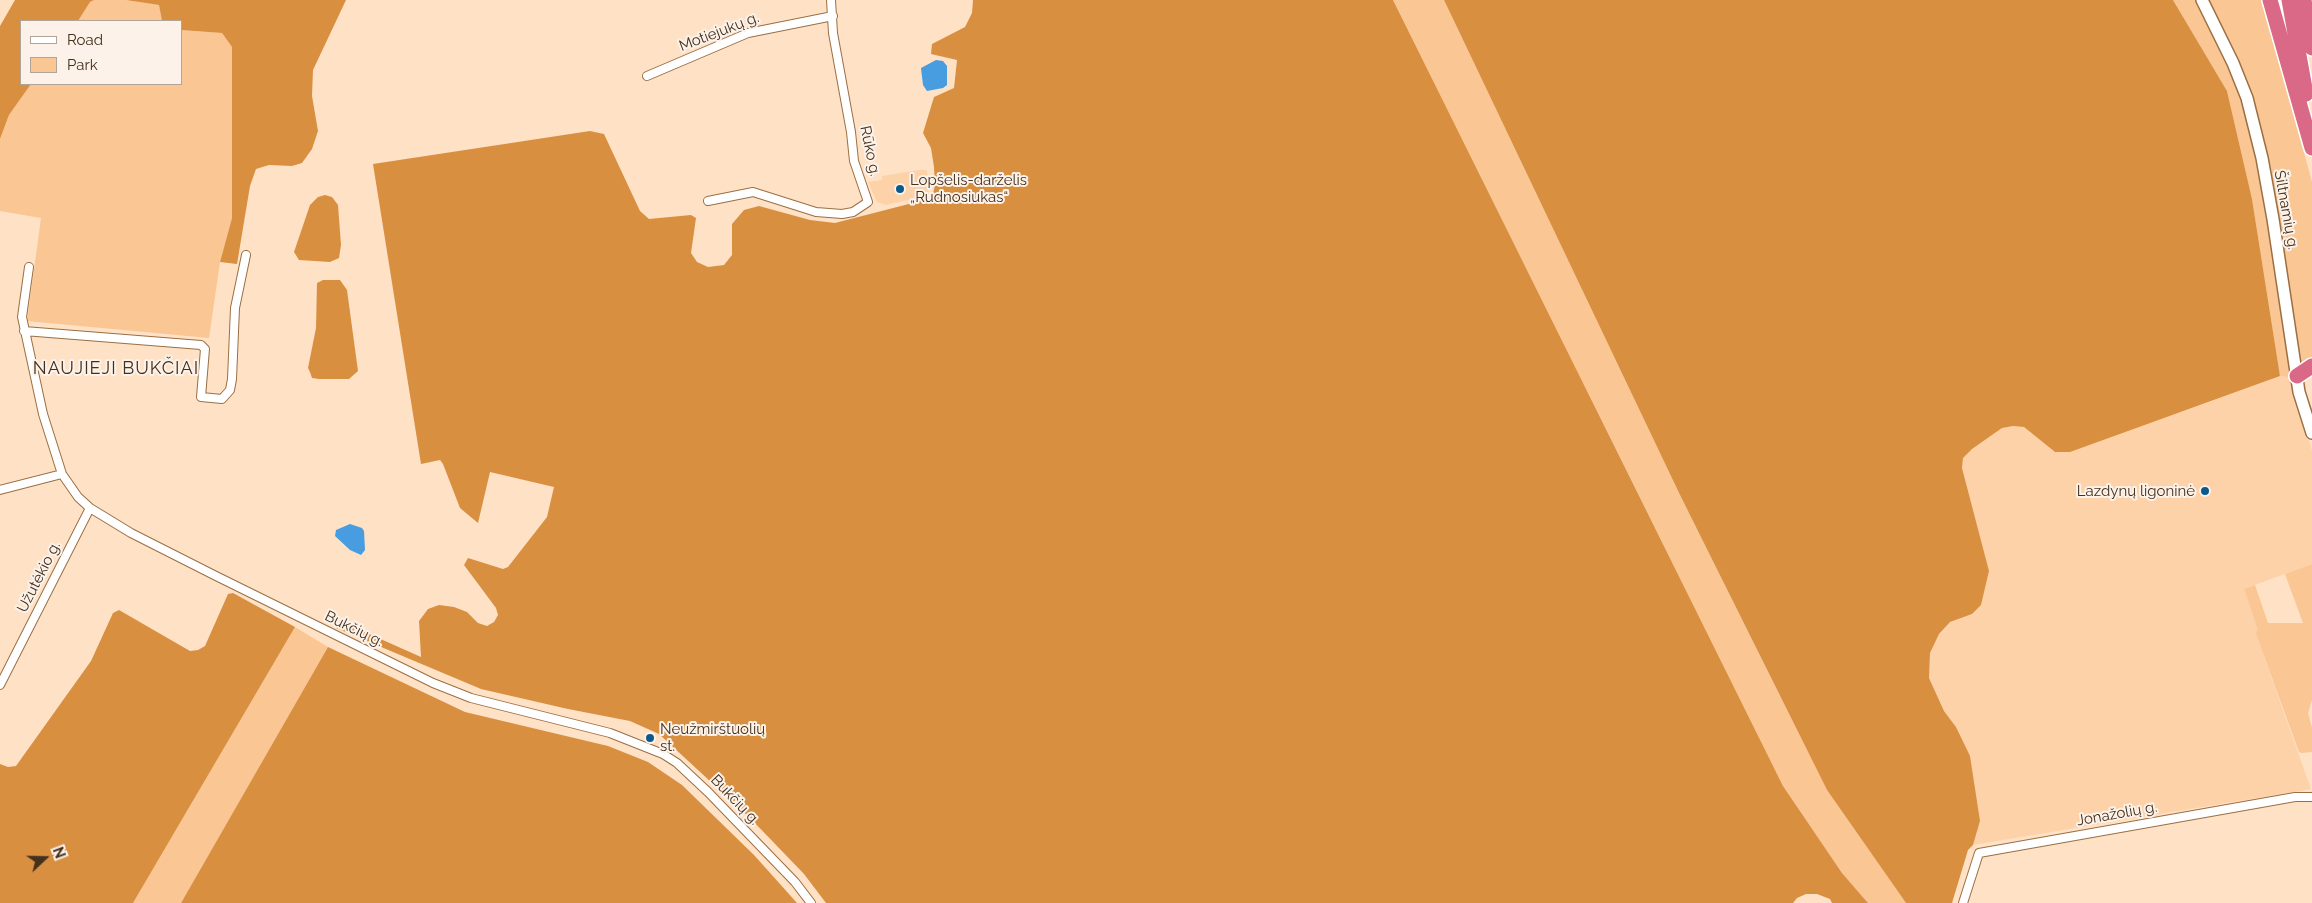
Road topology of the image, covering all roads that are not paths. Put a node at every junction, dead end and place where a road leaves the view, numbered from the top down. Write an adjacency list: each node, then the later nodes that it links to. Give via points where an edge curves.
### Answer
1 (831, 0): 6 (street, Rūko g.)
2 (2202, 0): 16 (street, Šiltnamių g., via 2234,63 2251,115 2273,219)
3 (2270, 0): 10 (highway)
4 (2289, 0): 9 (highway)
5 (2304, 0): 7 (highway)
6 (833, 16): 8 (street, Motiejukų g., via 748,33); 11 (street, Rūko g., via 854,161 868,202 853,212 842,214 816,212 753,192)
7 (2312, 48)
8 (648, 76)
9 (2312, 122)
10 (2312, 148)
11 (708, 201)
12 (246, 255): 14 (street, via 235,308 232,379 230,390 222,399 201,397 205,349 201,345)
13 (29, 267): 14 (street, Bukčių g., via 22,317)
14 (24, 331): 18 (street, Bukčių g., via 42,414)
15 (2312, 366): 16 (highway)
16 (2297, 376): 17 (street, Šiltnamių g.)
17 (2312, 433)
18 (62, 474): 19 (street); 20 (street, Bukčių g.)
19 (0, 490)
20 (90, 508): 21 (street, Užutėkio g.); 23 (street, Bukčių g., via 222,580 433,683 471,698 610,733 663,754 708,792)
21 (0, 685)
22 (2312, 797): 24 (street, Jonažolių g., via 2295,797 1979,853)
23 (812, 903)
24 (1963, 903)

